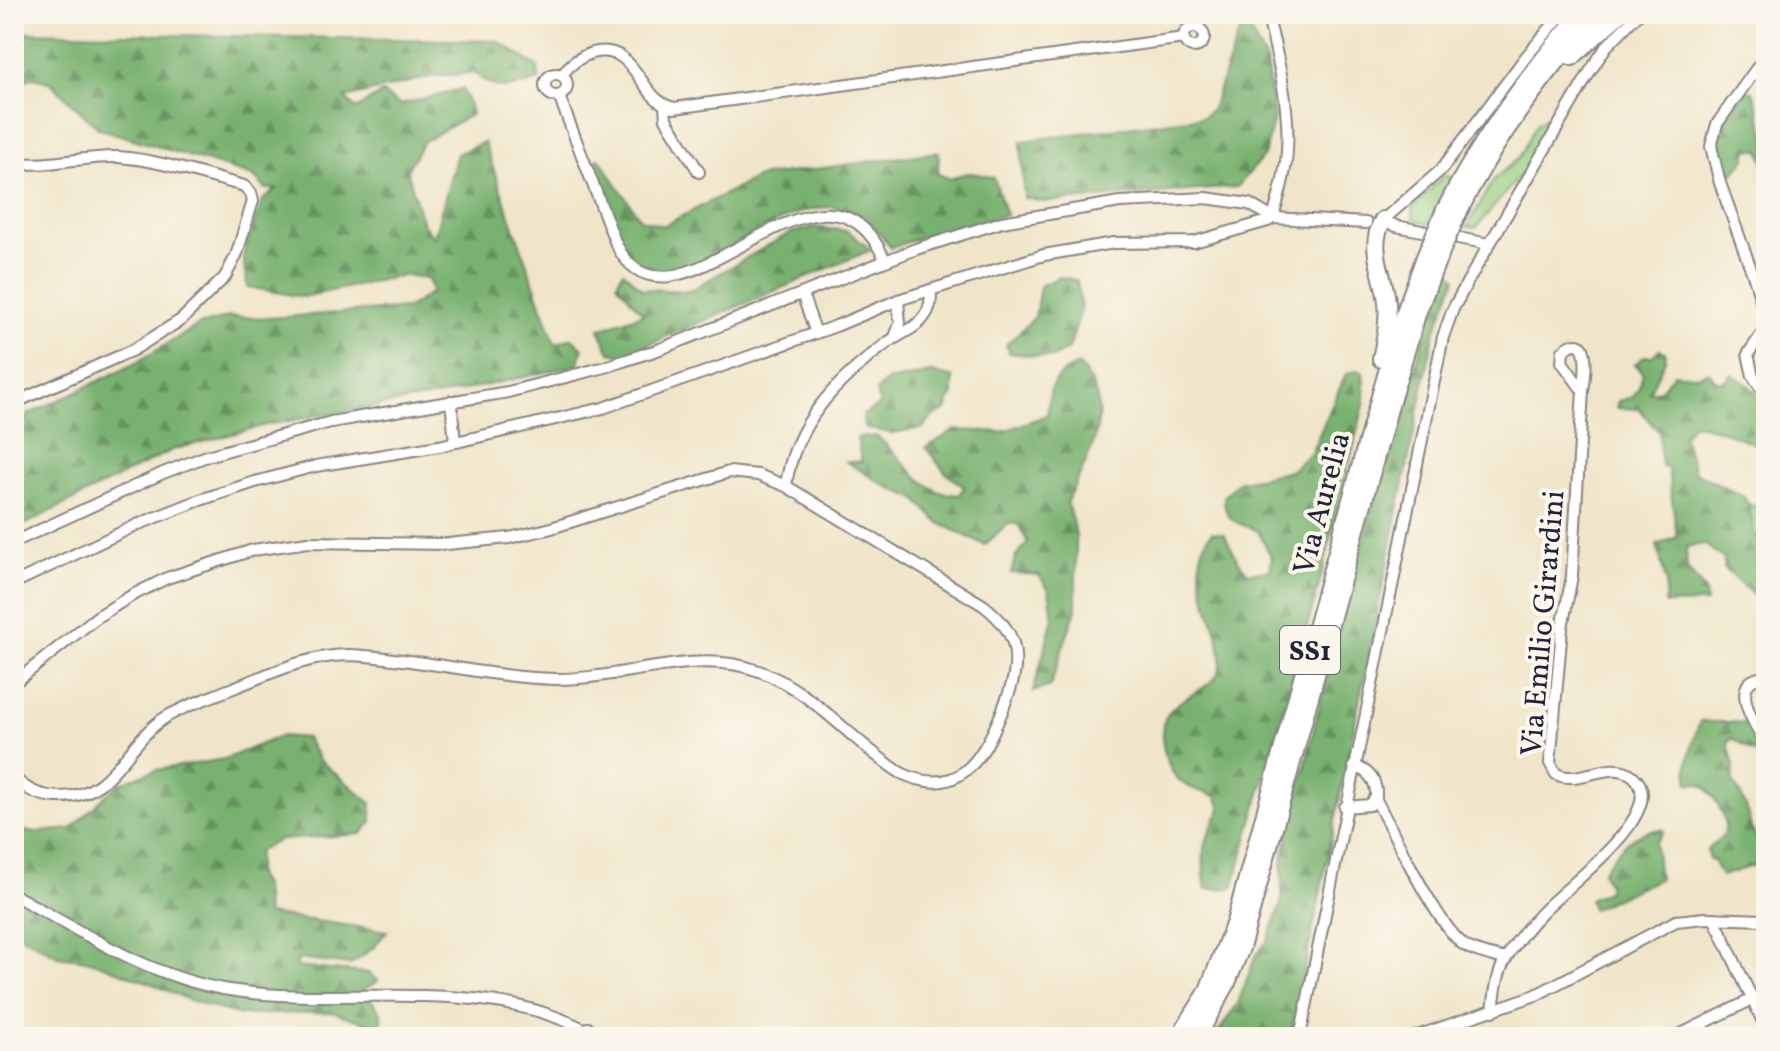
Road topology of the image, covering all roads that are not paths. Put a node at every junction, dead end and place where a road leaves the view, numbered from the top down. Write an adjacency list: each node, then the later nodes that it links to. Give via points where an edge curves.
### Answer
1 (1199, 14): 8 (street)
2 (1267, 14): 18 (street, via 1288,143)
3 (1562, 14): 19 (street, via 1441,170)
4 (1581, 14): 17 (highway, Via Aurelia / SS1, via 1478,150)
5 (1597, 14): 14 (highway, Via Aurelia / SS1)
6 (1619, 14): 14 (highway, via 1569,60)
7 (1638, 14): 21 (street, via 1598,59)
8 (1198, 28): 9 (street, via 1188,30); 9 (street, via 1200,44 1189,46)
9 (1184, 38): 13 (street)
10 (1766, 55): 27 (street, via 1717,124 1711,146)
11 (562, 75): 12 (street, via 567,88); 12 (street, via 550,75 545,84 549,93); 13 (street, via 588,54 615,53)
12 (559, 96): 23 (street, via 616,244 637,269 659,276 686,273 791,220 818,214 862,227)
13 (665, 106): 16 (street, via 666,119)
14 (1495, 146): 17 (highway, Via Aurelia / SS1)
15 (14, 163): 34 (street, via 135,160 244,186 253,203 225,277 181,320 133,350)
16 (699, 172)
17 (1452, 212): 22 (highway, Via Aurelia / SS1, bridge)
18 (1273, 218): 20 (street); 23 (street, via 1249,204 1226,200 1120,202 1002,222); 24 (street, via 1194,242 1067,250)
19 (1383, 220): 21 (street); 37 (highway, via 1375,247 1386,298 1385,339)
20 (1366, 223)
21 (1489, 244): 43 (street, via 1453,309 1437,358)
22 (1431, 259): 37 (highway, Via Aurelia / SS1, via 1398,335); 56 (highway, Via Aurelia / SS1, via 1253,908 1226,985)
23 (885, 260): 25 (street)
24 (931, 290): 26 (street); 30 (street, via 926,315)
25 (802, 294): 29 (street); 33 (street, via 615,364)
26 (898, 300): 29 (street); 30 (street, via 900,324)
27 (1766, 321)
28 (1766, 328): 32 (street, via 1748,358)
29 (816, 333): 35 (street, via 603,408)
30 (894, 338): 36 (street, via 842,381 810,417 794,448)
31 (1583, 391): 50 (street, Via Emilio Girardini, via 1572,576 1562,628 1551,767 1568,778 1625,772 1639,784 1640,803 1623,837 1544,909)
32 (1766, 396)
33 (451, 401): 35 (street); 38 (street, via 331,422 207,456)
34 (14, 403)
35 (455, 442): 39 (street, via 316,466 218,494 139,524)
36 (786, 486): 41 (street, via 758,475 729,472 509,538 447,544 308,542 253,550 167,578 131,596); 44 (street, via 983,605 1007,630 1015,651 1012,685 986,747 965,771 934,781 906,775 792,689 736,665 693,662 598,677 551,678 343,655 289,666 168,716 144,735 105,782 85,793 39,795)
37 (1344, 529): 55 (highway, Via Aurelia / SS1, via 1229,942 1207,993)
38 (14, 542)
39 (14, 583)
40 (1766, 677): 42 (street, via 1751,683 1746,701)
41 (14, 683)
42 (1766, 743)
43 (1354, 766): 45 (street, via 1371,776); 46 (street)
44 (14, 778)
45 (1376, 800): 46 (street); 50 (street, via 1456,938 1471,949)
46 (1345, 807): 57 (street)
47 (14, 895): 54 (street, via 155,969 202,984 278,994 495,1000 546,1012)
48 (1714, 918): 49 (street); 51 (street); 52 (street, via 1672,923 1536,995)
49 (1766, 920)
50 (1505, 959): 52 (street, Via Emilio Girardini)
51 (1753, 999): 53 (street); 59 (street)
52 (1493, 1011): 58 (street)
53 (1766, 1028)
54 (593, 1035)
55 (1179, 1037)
56 (1197, 1037)
57 (1300, 1037)
58 (1414, 1037)
59 (1675, 1037)

